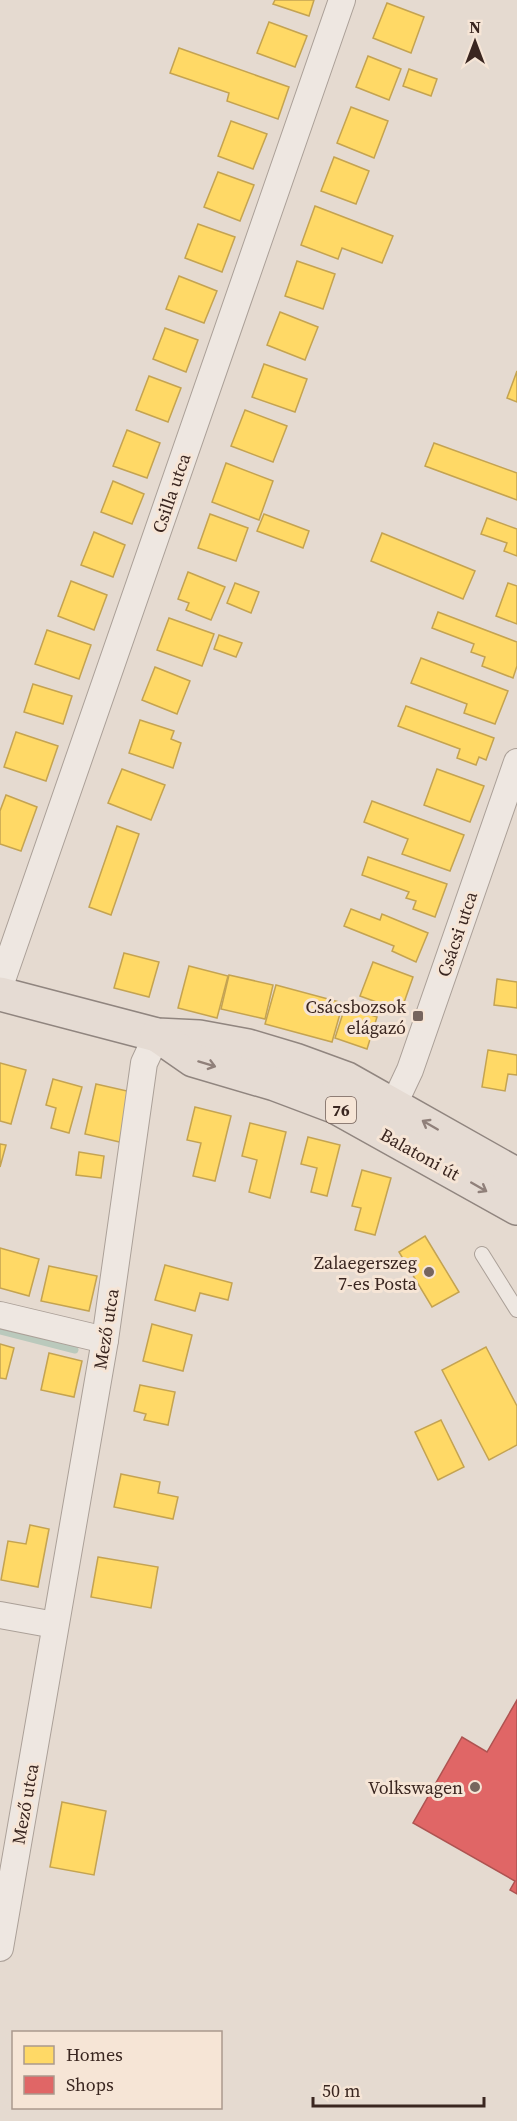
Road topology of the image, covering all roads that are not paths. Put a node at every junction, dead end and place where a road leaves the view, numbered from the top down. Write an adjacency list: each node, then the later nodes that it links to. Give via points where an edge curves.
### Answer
1 (342, 0): 3 (street, Csilla utca)
2 (517, 762): 6 (street, Csácsi utca, via 410,1070)
3 (0, 986)
4 (0, 994): 5 (main road, Balatoni út / 76)
5 (157, 1035): 6 (main road, Balatoni út / 76, via 199,1037 248,1046 347,1079); 8 (main road, Balatoni út / 76, one-way to 8, via 193,1060 336,1107); 12 (street, Mező utca, via 144,1063)
6 (394, 1104): 7 (main road, Balatoni út / 76, one-way to 6)
7 (517, 1175)
8 (517, 1208)
9 (482, 1254): 10 (lane)
10 (517, 1310)
11 (0, 1315): 12 (street)
12 (105, 1340): 14 (street, Mező utca)
13 (0, 1615): 14 (street)
14 (55, 1625): 15 (street, Mező utca)
15 (0, 1948)

